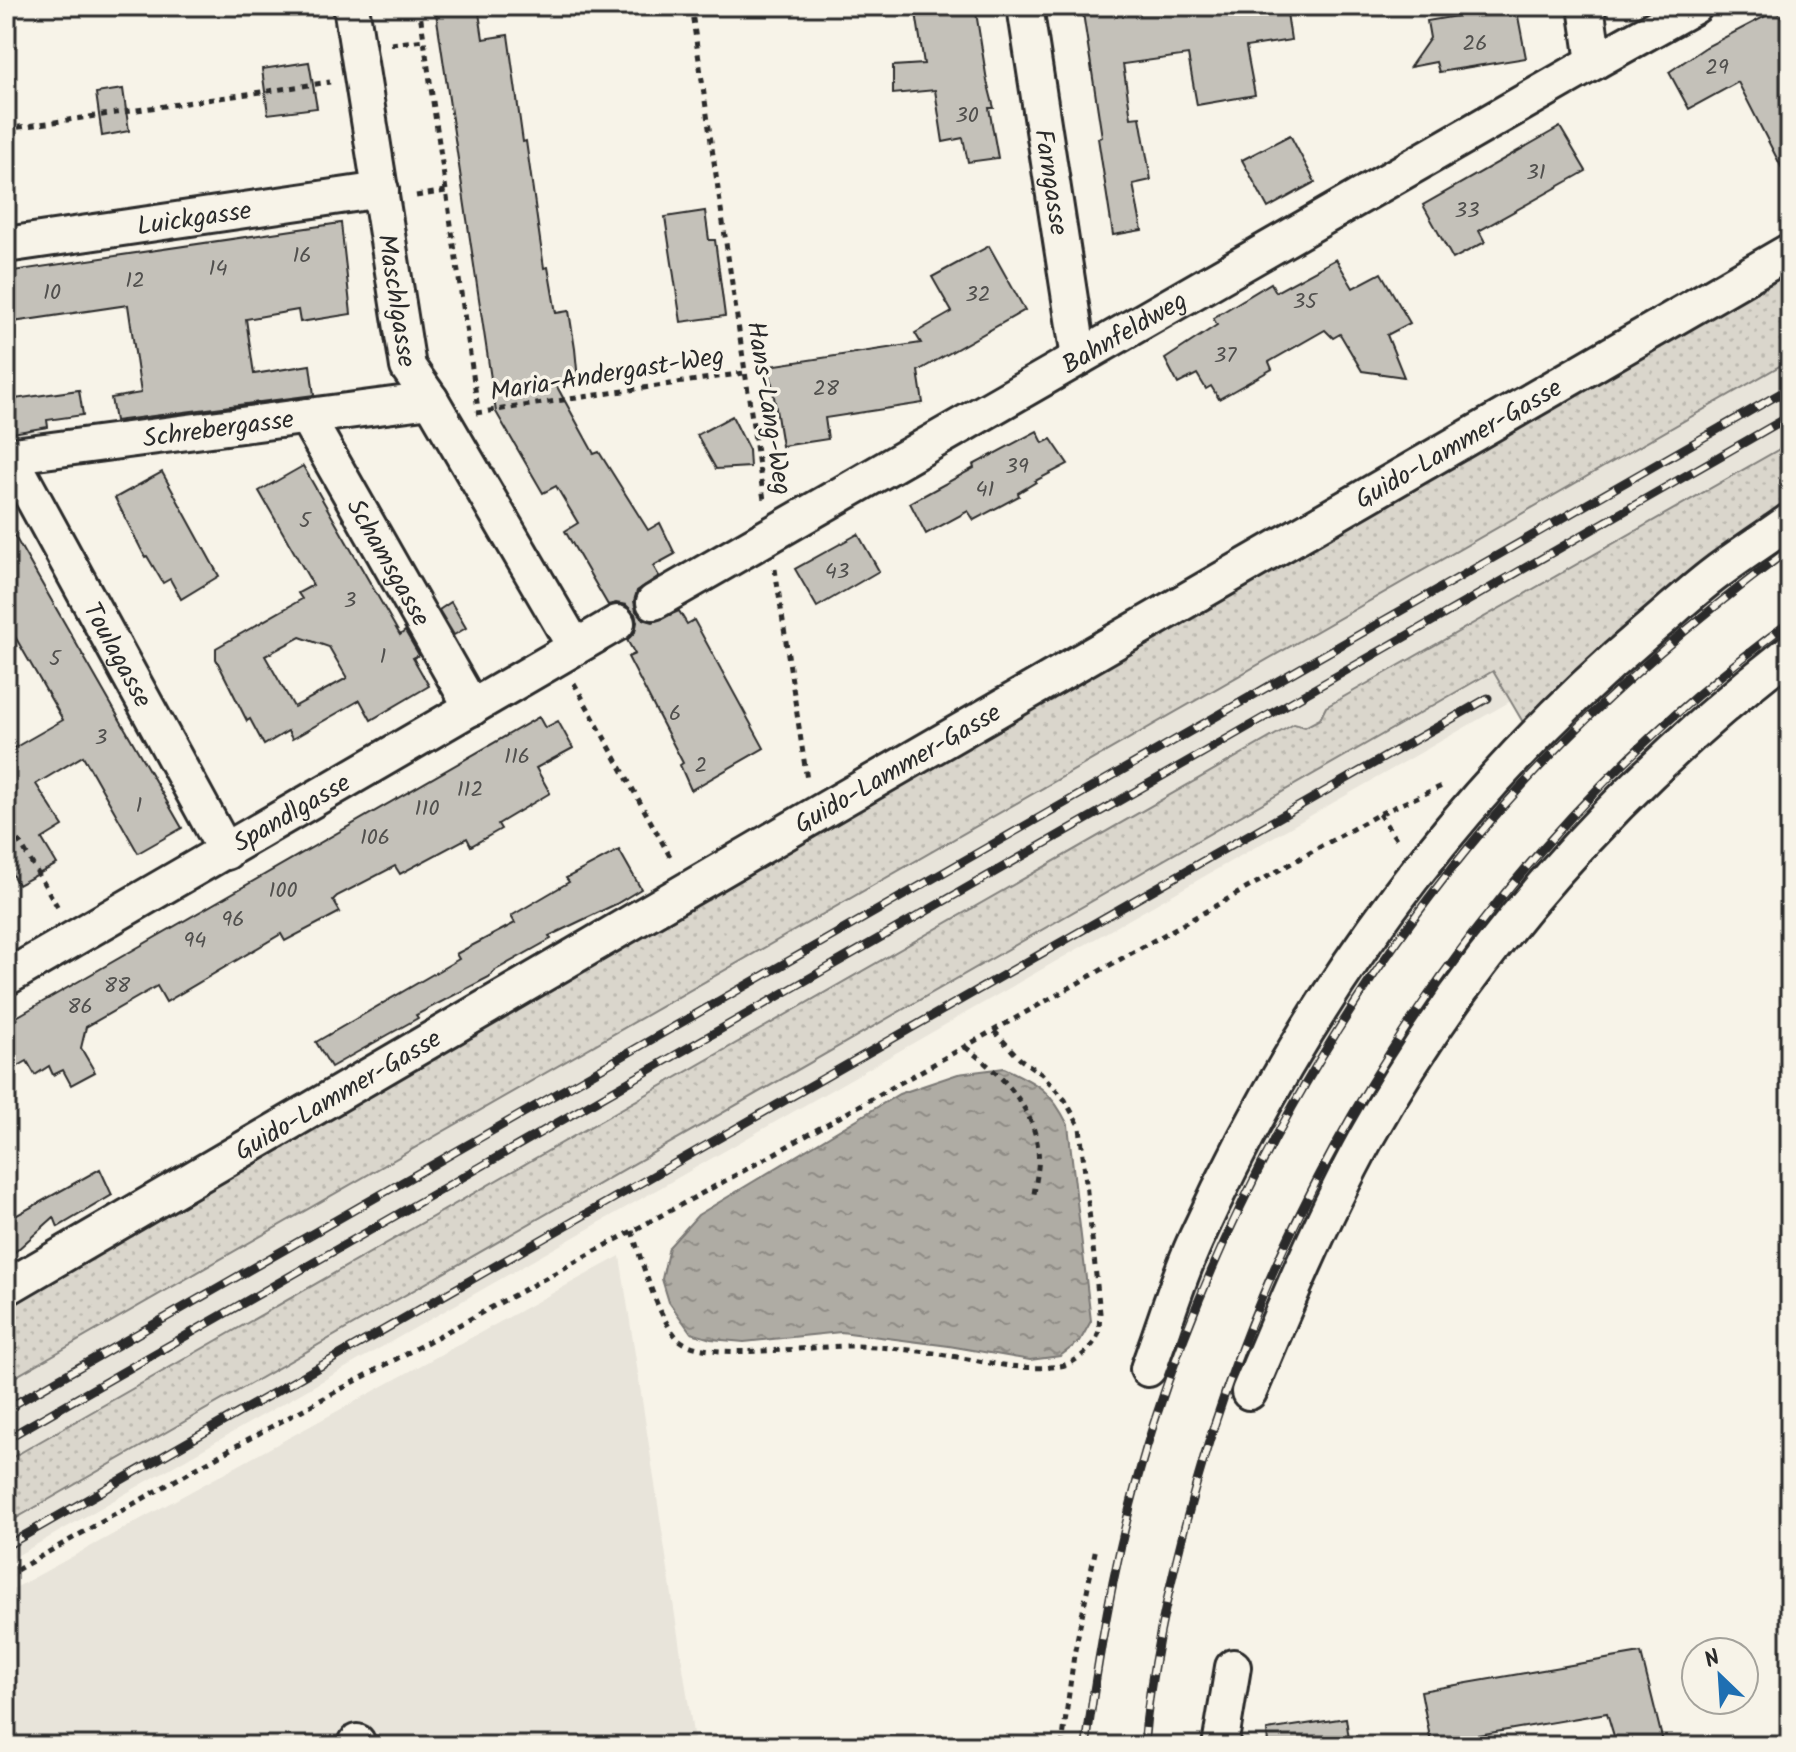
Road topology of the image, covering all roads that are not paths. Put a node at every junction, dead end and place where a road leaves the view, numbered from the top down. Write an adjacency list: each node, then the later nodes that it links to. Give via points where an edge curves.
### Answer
1 (351, 6): 6 (street, Maschlgasse)
2 (1025, 6): 9 (street, Farngasse)
3 (1586, 6): 5 (street)
4 (1695, 6): 5 (street, Bahnfeldweg)
5 (1594, 62): 9 (street, Bahnfeldweg)
6 (393, 194): 7 (street, Luickgasse); 10 (street, Maschlgasse, via 408,367)
7 (6, 245)
8 (1790, 251): 21 (street, Guido-Lammer-Gasse)
9 (1079, 358): 14 (street, Bahnfeldweg)
10 (431, 400): 11 (street, Schrebergasse); 16 (street, Maschlgasse)
11 (306, 416): 12 (street, Schrebergasse); 18 (street, Schamsgasse)
12 (8, 456): 19 (street, Toulagasse)
13 (1790, 521): 22 (street, via 1714,575 1546,723 1400,891 1259,1113 1195,1241)
14 (654, 602)
15 (617, 623): 16 (street)
16 (567, 652): 18 (street, Spandlgasse)
17 (1790, 652): 23 (street, via 1701,724 1618,802 1487,953 1367,1137 1329,1209)
18 (472, 708): 19 (street, Spandlgasse)
19 (226, 852): 20 (street, Spandlgasse)
20 (6, 978)
21 (6, 1288)
22 (1148, 1369)
23 (1249, 1392)
24 (1233, 1667): 25 (street)
25 (1220, 1746)

